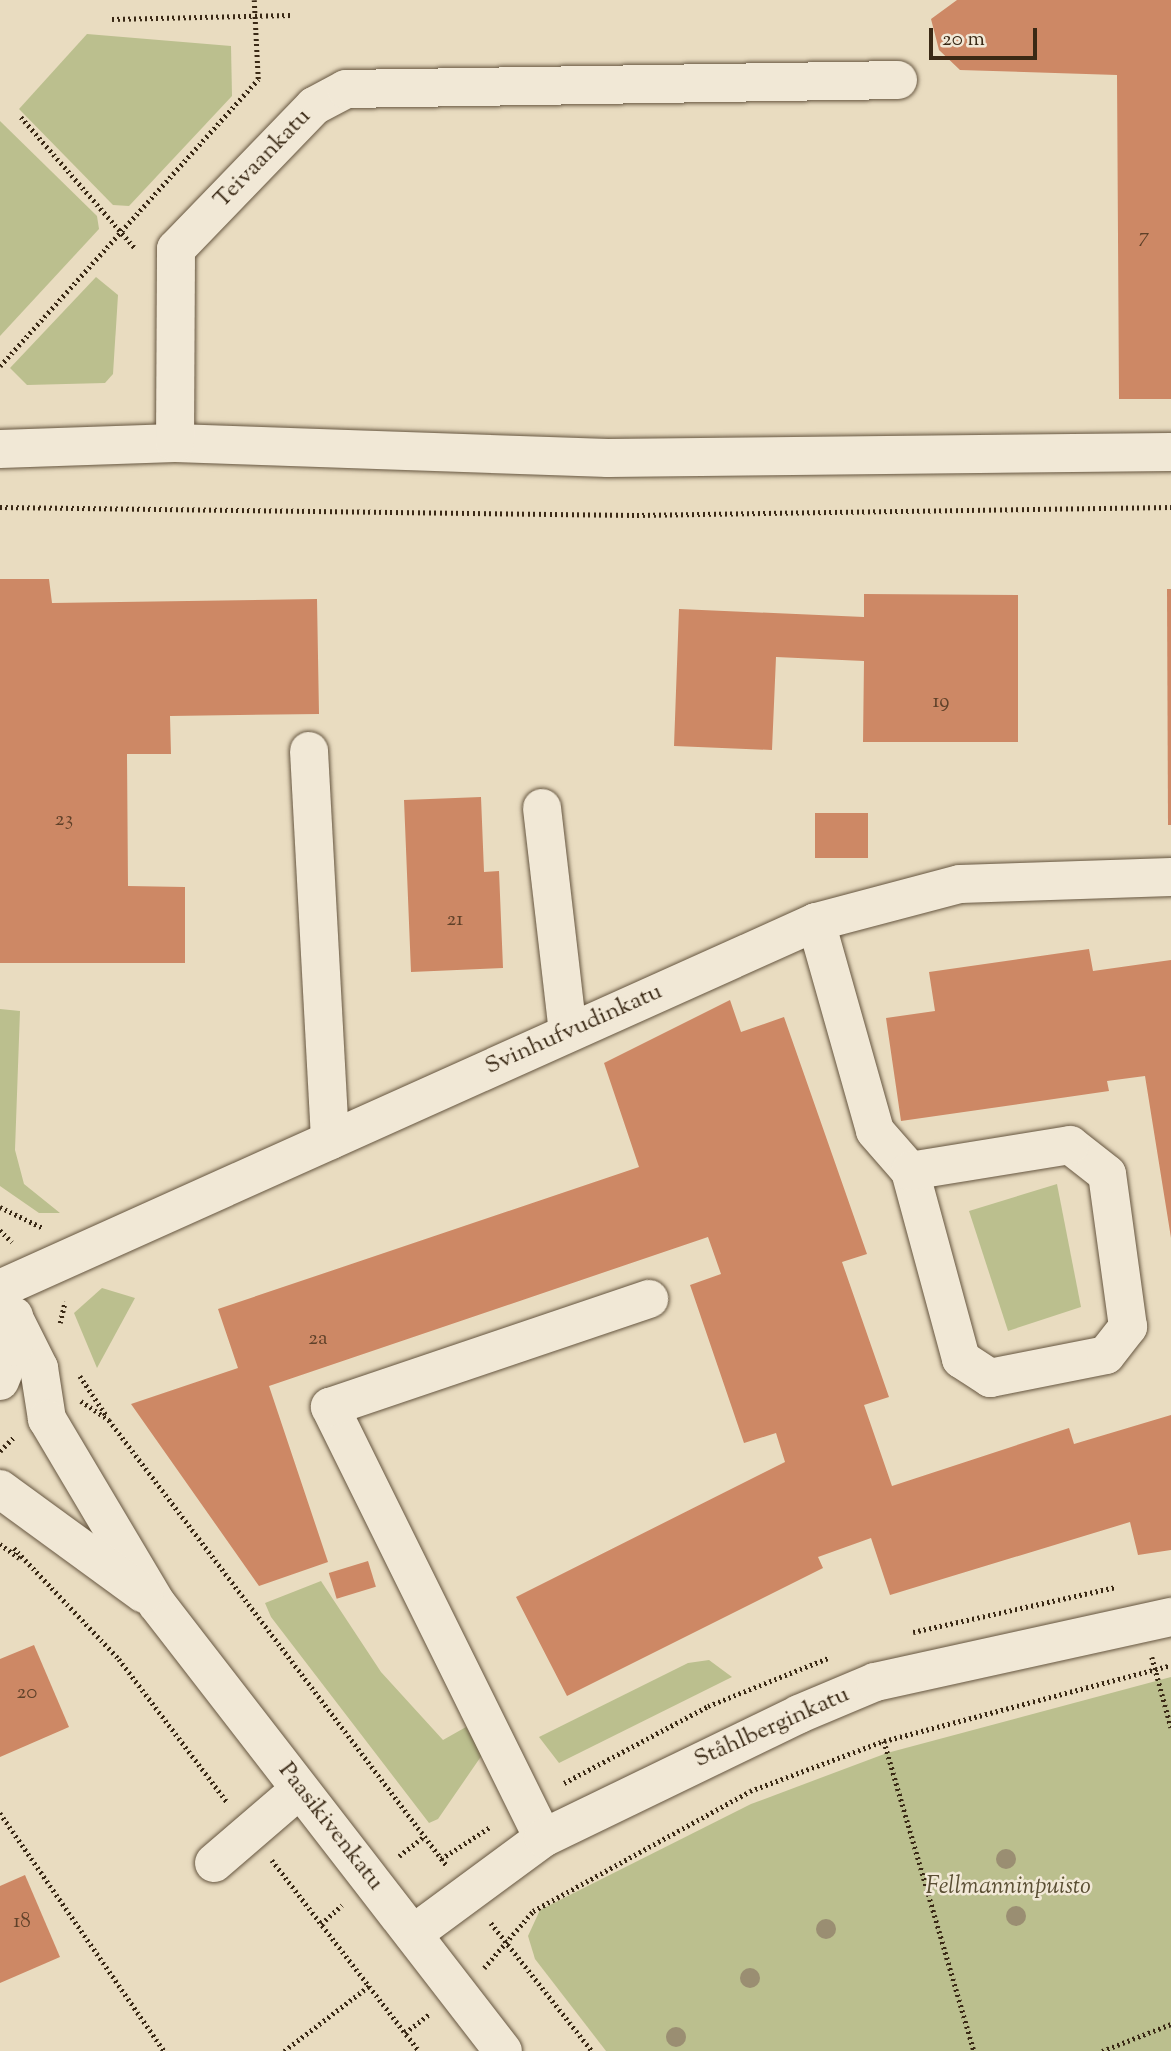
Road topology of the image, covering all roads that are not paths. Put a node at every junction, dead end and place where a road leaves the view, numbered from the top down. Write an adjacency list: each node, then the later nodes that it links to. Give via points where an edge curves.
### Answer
1 (898, 80): 2 (street, Teivaankatu, via 346,89 314,106 176,249)
2 (174, 443): 3 (street); 4 (street, via 608,458)
3 (0, 449)
4 (1171, 452)
5 (309, 751): 10 (street)
6 (542, 808): 9 (street)
7 (1171, 877): 8 (street, Svinhufvudinkatu, via 960,884)
8 (816, 922): 9 (street, Svinhufvudinkatu); 11 (street, via 875,1131)
9 (568, 1033): 10 (street, Svinhufvudinkatu)
10 (330, 1140): 12 (street, Svinhufvudinkatu)
11 (910, 1171): 11 (street, via 961,1359 990,1378 1106,1355 1128,1327 1107,1174 1070,1144)
12 (6, 1296): 14 (street, via 14,1347); 16 (street, Paasikivenkatu, via 39,1368 47,1419)
13 (649, 1299): 19 (street, via 330,1408)
14 (0, 1381)
15 (0, 1489): 16 (street, Paasikivenkatu)
16 (157, 1604): 18 (street, Paasikivenkatu)
17 (1171, 1617): 19 (street, Ståhlberginkatu, via 876,1682 695,1761)
18 (300, 1789): 20 (street); 21 (street, Paasikivenkatu)
19 (543, 1838): 21 (street, Ståhlberginkatu, via 465,1890)
20 (214, 1863)
21 (413, 1934): 22 (street, Paasikivenkatu)
22 (503, 2051)

